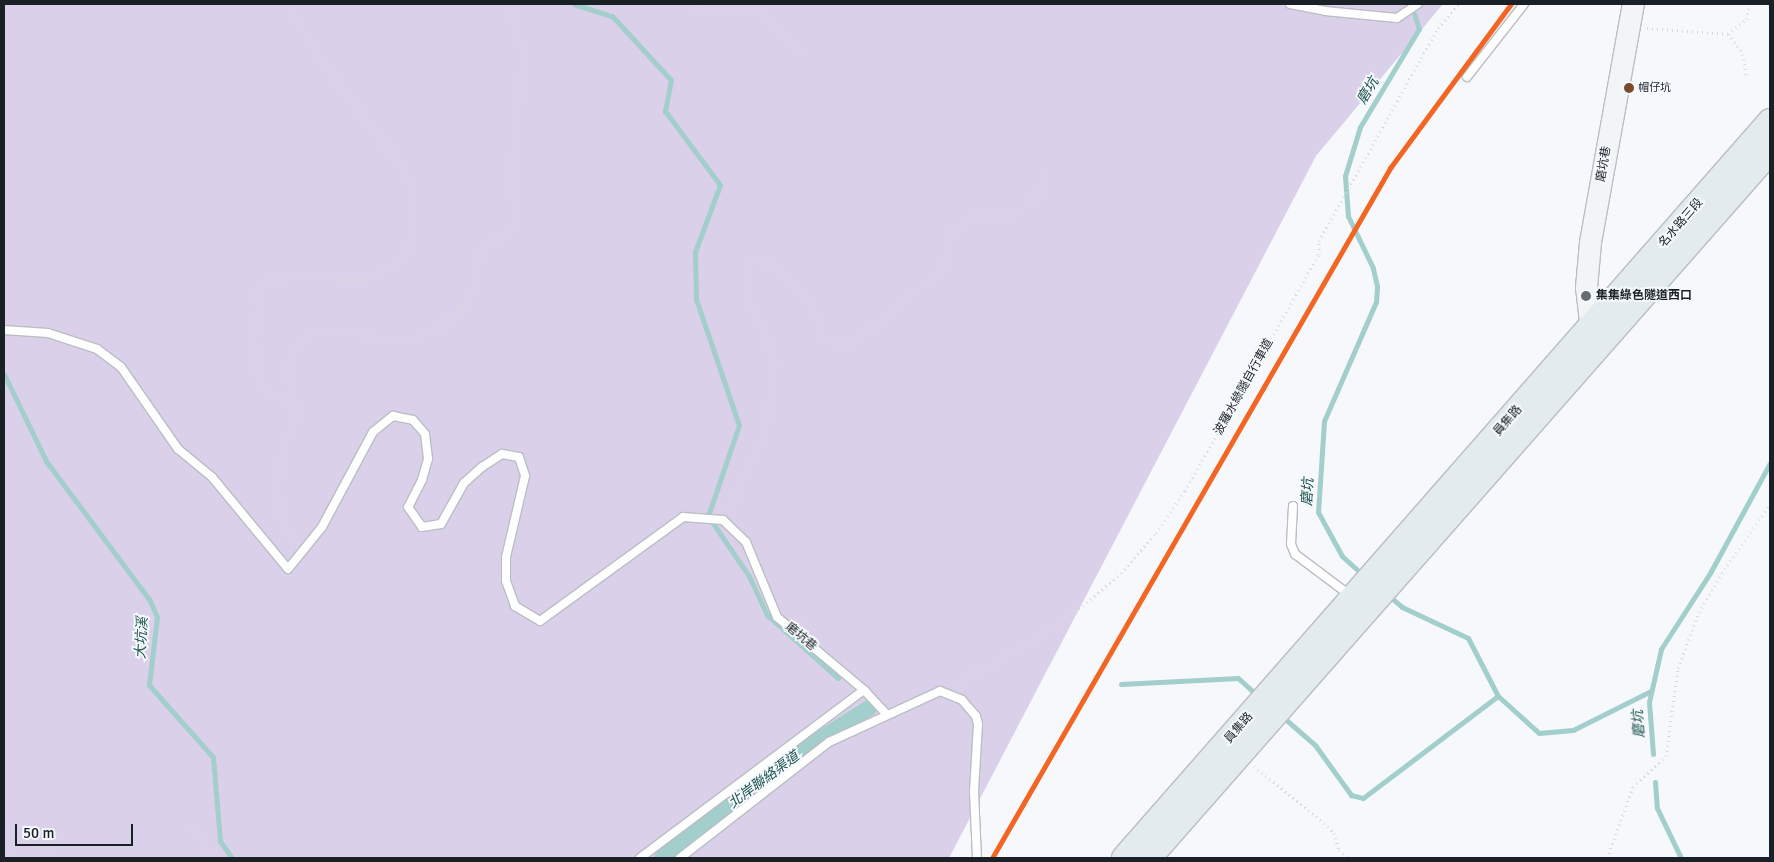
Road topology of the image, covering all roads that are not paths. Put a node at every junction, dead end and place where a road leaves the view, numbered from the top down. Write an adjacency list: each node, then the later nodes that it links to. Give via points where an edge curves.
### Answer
1 (1290, 4): 2 (lane, via 1398,18)
2 (1418, 4)
3 (1524, 4): 5 (lane)
4 (1633, 4): 8 (street, 磨坑巷, via 1590,242 1586,287)
5 (1467, 77)
6 (1770, 121): 8 (main road, 名水路三段)
7 (1770, 152): 10 (main road, 名水路三段)
8 (1592, 325): 10 (street, 磨坑巷); 12 (main road, 員集路)
9 (4, 330): 14 (lane, 磨坑巷, via 48,333 97,348 121,367 178,449 212,477 288,569 322,526 373,432 393,416 413,420 425,434 428,459 422,480 408,507 422,527 440,524 464,483 482,467 502,454 519,457 525,476 506,557 506,581 515,606 540,621 683,517 722,520 746,542 777,617)
10 (1593, 350): 12 (main road, 員集路)
11 (1293, 506): 13 (lane, via 1290,544 1295,554)
12 (1391, 568): 13 (main road)
13 (1360, 604): 19 (main road, 員集路); 20 (main road, 員集路, via 1239,755)
14 (864, 690): 15 (lane, 磨坑巷); 16 (lane)
15 (886, 714): 17 (lane, via 829,742); 18 (lane, via 940,691 962,700 976,716 974,792)
16 (640, 858)
17 (680, 858)
18 (977, 858)
19 (1124, 858)
20 (1149, 858)

